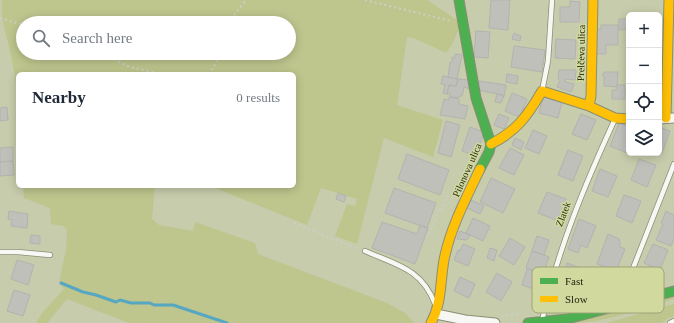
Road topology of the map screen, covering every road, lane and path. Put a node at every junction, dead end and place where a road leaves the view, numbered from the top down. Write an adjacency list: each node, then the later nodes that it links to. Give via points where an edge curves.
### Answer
1 (246, 0): 7 (path)
2 (365, 0): 10 (path)
3 (459, 0): 10 (street, Pilonova ulica)
4 (552, 0): 15 (lane, via 548,61)
5 (592, 0): 16 (street, Prelčeva ulica)
6 (669, 0): 18 (street)
7 (233, 16)
8 (0, 18): 9 (path)
9 (16, 23)
10 (464, 24): 20 (street, Pilonova ulica, via 476,98)
11 (115, 60): 13 (path, via 130,67)
12 (217, 60): 14 (path)
13 (153, 72)
14 (210, 72)
15 (542, 91): 16 (street); 20 (street, via 521,124)
16 (589, 106): 17 (street)
17 (615, 118): 19 (street); 28 (lane, Zlatek, via 589,175)
18 (666, 118)
19 (626, 119)
20 (491, 144): 34 (street, Pilonova ulica, via 451,238 444,260)
21 (674, 164): 29 (lane)
22 (452, 198): 24 (path, via 447,196 428,237)
23 (294, 223): 25 (path)
24 (426, 236)
25 (365, 251): 34 (lane, via 420,278 432,297)
26 (0, 252): 27 (lane)
27 (50, 255)
28 (556, 267)
29 (633, 267)
30 (674, 291): 31 (street)
31 (664, 294)
32 (544, 313): 40 (lane, Zlatek)
33 (591, 313): 40 (street)
34 (436, 314): 36 (street, Pilonova ulica); 37 (street)
35 (674, 321): 41 (lane)
36 (431, 323)
37 (482, 323): 38 (street)
38 (495, 323)
39 (528, 323): 40 (street)
40 (542, 323)
41 (670, 323)

